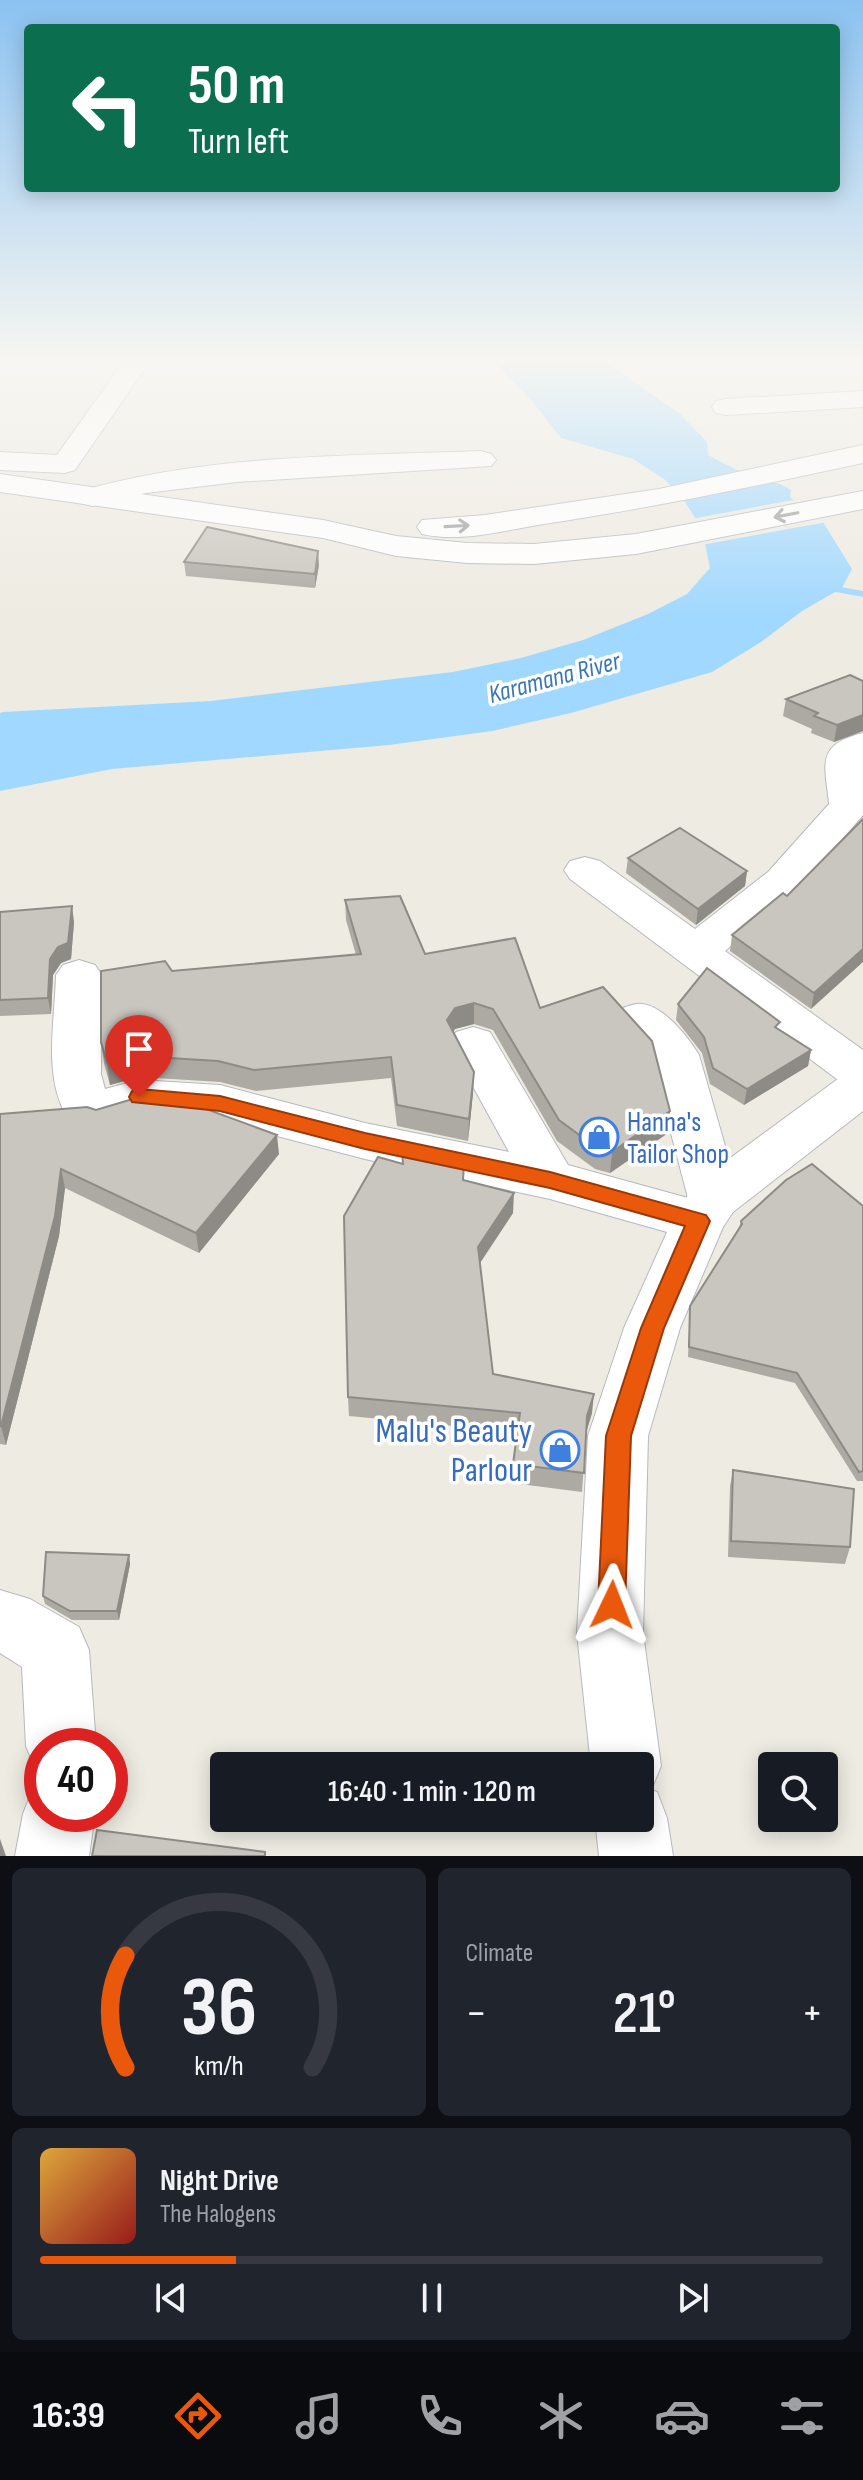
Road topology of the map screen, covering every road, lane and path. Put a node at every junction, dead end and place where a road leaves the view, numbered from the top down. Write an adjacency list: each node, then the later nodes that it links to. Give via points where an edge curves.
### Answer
1 (79, 445): 4 (street, via 65,464)
2 (863, 454): 8 (street, one-way to 2, via 485,524 659,498)
3 (481, 460): 6 (street, via 301,467 161,480)
4 (0, 461)
5 (0, 483): 6 (street)
6 (92, 497): 8 (street)
7 (863, 500): 8 (street, one-way to 8, via 636,544 534,554 396,546)
8 (323, 529)
9 (863, 744): 11 (street, via 844,756 849,806 783,881)
10 (585, 870): 11 (street)
11 (696, 951): 15 (street)
12 (79, 975): 17 (street, via 77,1074 84,1103 99,1108 139,1097 220,1103 365,1141)
13 (640, 1019): 18 (street, via 675,1055)
14 (473, 1043): 17 (street)
15 (863, 1074)
16 (863, 1085): 18 (street)
17 (550, 1180): 18 (street)
18 (706, 1210): 21 (street, via 652,1328 618,1436 610,1633)
19 (0, 1621): 20 (street, via 55,1650)
20 (60, 1728)
21 (624, 1752)
22 (56, 1832): 24 (street)
23 (633, 1832): 25 (street)
24 (52, 1856)
25 (636, 1856)

